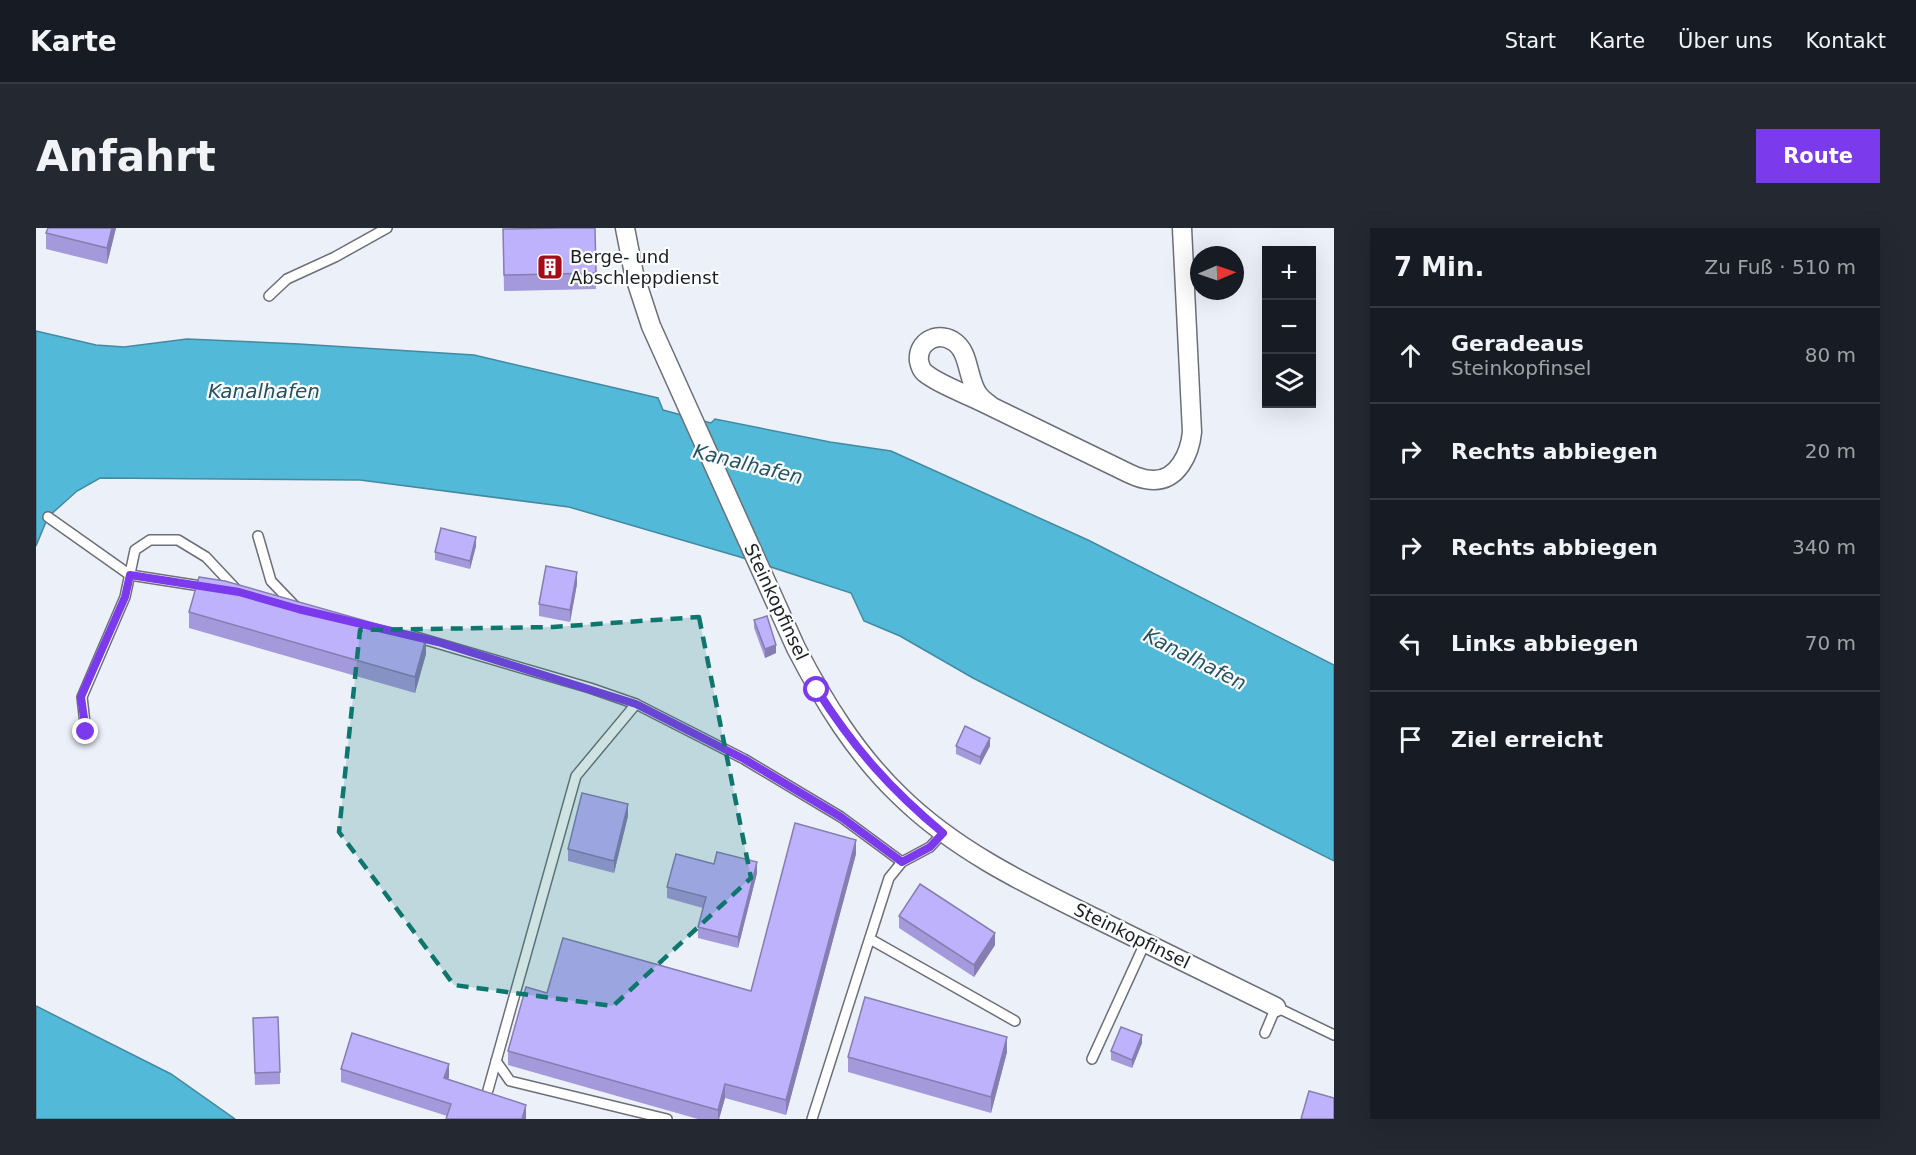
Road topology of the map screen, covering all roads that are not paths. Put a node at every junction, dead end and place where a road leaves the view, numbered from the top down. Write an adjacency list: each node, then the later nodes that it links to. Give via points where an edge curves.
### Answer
1 (387, 228): 4 (lane, via 287,279)
2 (625, 228): 17 (street, Steinkopfinsel, via 639,291 666,361 812,679 840,725 886,782)
3 (1182, 228): 5 (street, via 1192,432 1187,456 1172,473 1156,480 1136,477)
4 (269, 296)
5 (991, 406)
6 (48, 517): 8 (lane)
7 (258, 536): 12 (lane, via 271,581)
8 (130, 575): 9 (lane); 10 (lane, via 135,550 150,540 178,540 206,557 244,594); 16 (lane, via 125,597 81,697)
9 (217, 589)
10 (228, 591)
11 (278, 603): 12 (lane)
12 (298, 609): 13 (lane)
13 (310, 611)
14 (403, 634): 15 (lane)
15 (636, 704): 18 (lane, via 744,759 841,817); 26 (lane, via 576,777)
16 (86, 732)
17 (943, 833): 18 (lane, via 930,847); 20 (street, Steinkopfinsel, via 1017,878)
18 (902, 862): 19 (lane, via 889,878)
19 (870, 939): 22 (lane); 29 (lane)
20 (1145, 943): 21 (street, Steinkopfinsel); 25 (lane)
21 (1276, 1007): 23 (lane); 24 (lane, Steinkopfinsel)
22 (1015, 1021)
23 (1265, 1033)
24 (1334, 1035)
25 (1092, 1059)
26 (496, 1061): 27 (lane); 28 (lane, via 510,1081)
27 (488, 1090)
28 (667, 1119)
29 (812, 1119)

